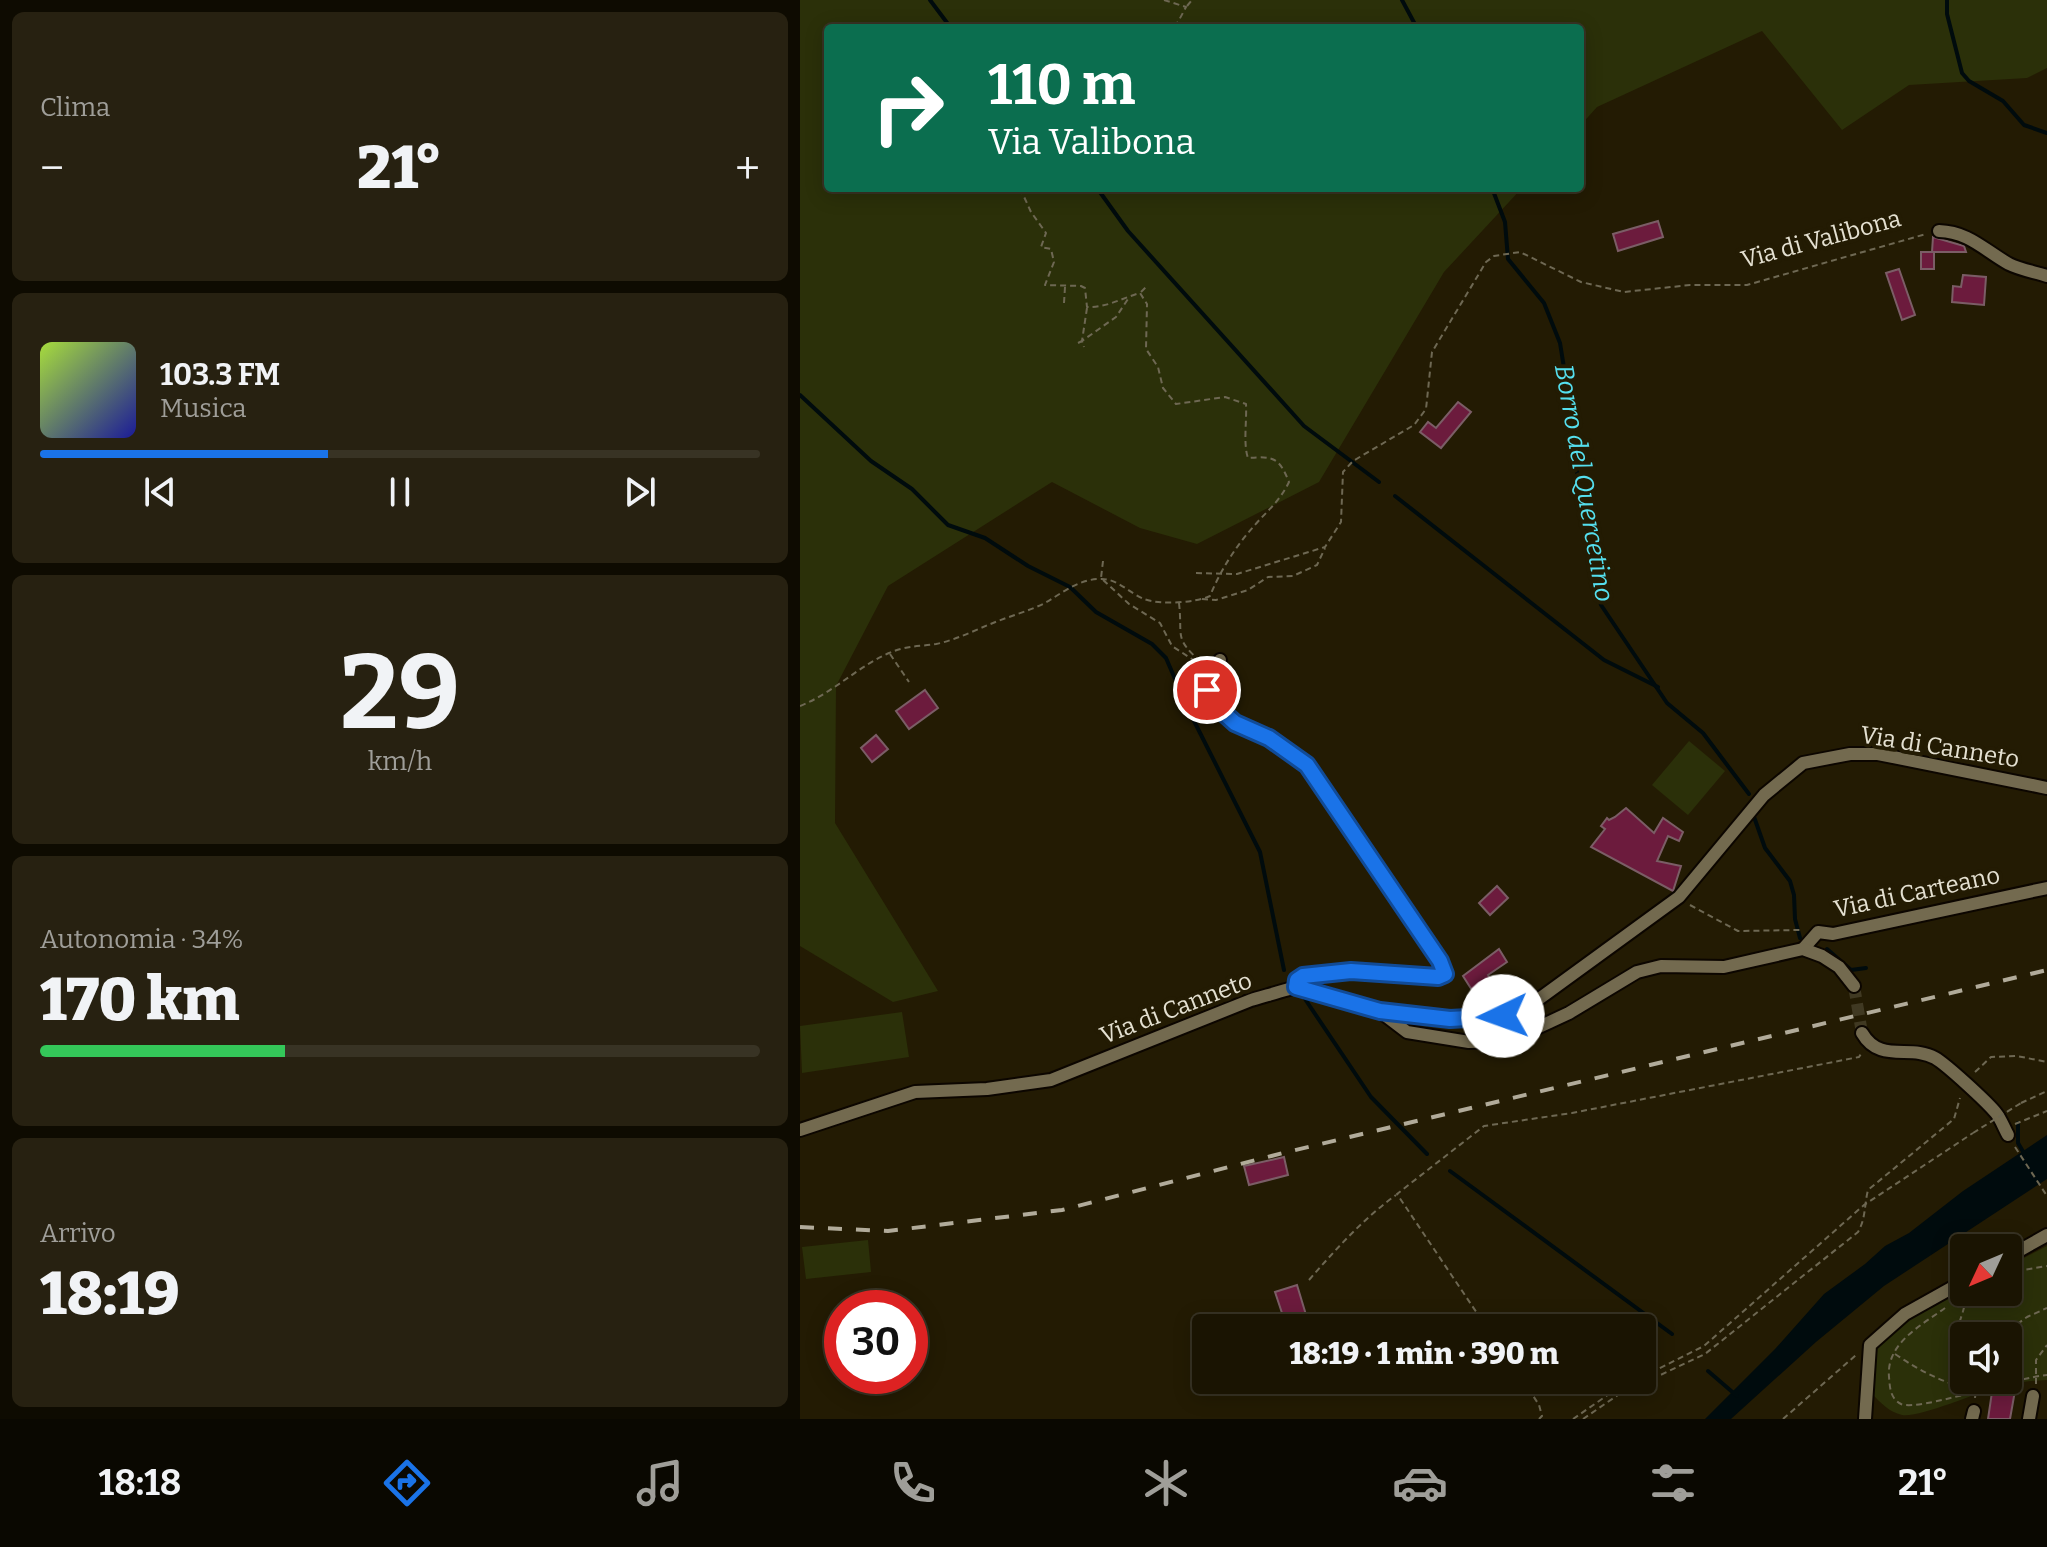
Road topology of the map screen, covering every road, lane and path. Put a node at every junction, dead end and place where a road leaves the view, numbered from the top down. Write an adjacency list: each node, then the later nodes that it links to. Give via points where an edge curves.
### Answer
1 (1164, 0): 3 (path)
2 (1192, 0): 3 (path)
3 (1186, 7): 4 (path)
4 (1175, 24)
5 (1022, 192): 8 (path, via 1046,233 1041,247 1051,249 1054,262 1045,285)
6 (1939, 231): 7 (street, Via di Valibona, via 1969,237 2011,265); 17 (path, Via di Valibona, via 1747,285 1624,292 1581,282 1520,252 1494,256 1432,352 1426,409 1414,425 1343,472 1341,522)
7 (2047, 276)
8 (1065, 286): 12 (path); 13 (path, via 1085,288)
9 (1146, 287): 10 (path)
10 (1140, 293): 11 (path); 20 (path, via 1147,304 1146,349 1163,388 1176,404 1225,397 1246,404 1248,458 1270,457 1283,466 1289,482)
11 (1129, 296): 13 (path, via 1102,308); 14 (path, via 1116,317)
12 (1064, 303)
13 (1087, 307): 14 (path)
14 (1082, 341): 15 (path); 16 (path)
15 (1078, 343)
16 (1084, 347)
17 (1325, 547): 20 (path, via 1237,574); 22 (path, via 1317,565 1293,576 1268,577 1248,590)
18 (1103, 561): 21 (path)
19 (1196, 573): 20 (path)
20 (1221, 573): 22 (path, via 1210,596)
21 (1101, 578): 23 (path, via 1144,599); 24 (path, via 975,631); 26 (path, via 1160,623 1172,646)
22 (1202, 599): 23 (path)
23 (1179, 602): 26 (path, via 1183,646)
24 (889, 653): 28 (path); 29 (path)
25 (1220, 660): 26 (street)
26 (1211, 673): 27 (street); 36 (street, via 1207,690 1215,705 1235,723 1269,738 1307,765 1445,974 1351,971 1303,976)
27 (1189, 678)
28 (909, 682)
29 (800, 706)
30 (2047, 788): 32 (street, Via di Canneto, via 1878,754 1803,763 1764,795)
31 (2047, 888): 33 (street, Via di Carteano, via 1833,934)
32 (1679, 897): 33 (path, via 1738,931); 37 (street, Via di Canneto, via 1521,1012 1450,1019)
33 (1818, 932): 34 (street, Via di Carteano)
34 (1803, 949): 35 (street, via 1839,967); 37 (street, via 1724,967 1661,966 1637,972 1509,1041 1469,1042 1407,1032)
35 (1854, 986)
36 (1296, 987): 37 (street, Via di Canneto); 45 (street, Via di Canneto, via 1051,1080 915,1092)
37 (1380, 1011)
38 (1862, 1033): 41 (street, via 1886,1052 1935,1058)
39 (1859, 1057): 47 (path, via 1484,1126)
40 (2047, 1062): 41 (path, via 1991,1057)
41 (1968, 1080): 43 (street); 49 (path, via 1954,1119 1868,1190)
42 (2047, 1091): 49 (path, bridge)
43 (1990, 1109): 44 (path, via 1997,1108 2014,1124); 46 (street)
44 (2047, 1111)
45 (800, 1130)
46 (2008, 1135): 48 (path)
47 (1397, 1194): 54 (path, via 1349,1235); 58 (path)
48 (2047, 1196)
49 (1864, 1205): 63 (path, via 1704,1346); 74 (path, via 1866,1219 1858,1232 1705,1354 1618,1395)
50 (2047, 1235): 51 (street)
51 (2022, 1249)
52 (2047, 1266): 53 (path)
53 (2022, 1270)
54 (1309, 1280)
55 (1950, 1289): 60 (street, via 1905,1314)
56 (1949, 1304): 62 (path)
57 (2047, 1308): 59 (path)
58 (1478, 1314)
59 (2020, 1322)
60 (1870, 1345): 75 (path); 76 (street)
61 (2047, 1345): 64 (path, via 2036,1360)
62 (1894, 1353): 67 (path); 70 (path, via 1891,1395 1899,1403 1932,1403)
63 (1656, 1370)
64 (2038, 1375): 65 (path); 66 (path); 71 (path)
65 (2047, 1375)
66 (2022, 1379)
67 (1950, 1384)
68 (1532, 1394): 72 (path)
69 (1609, 1394): 73 (path)
70 (1961, 1394)
71 (2033, 1396): 77 (street)
72 (1539, 1419)
73 (1573, 1419)
74 (1583, 1419)
75 (1783, 1419)
76 (1865, 1419)
77 (2029, 1419)

